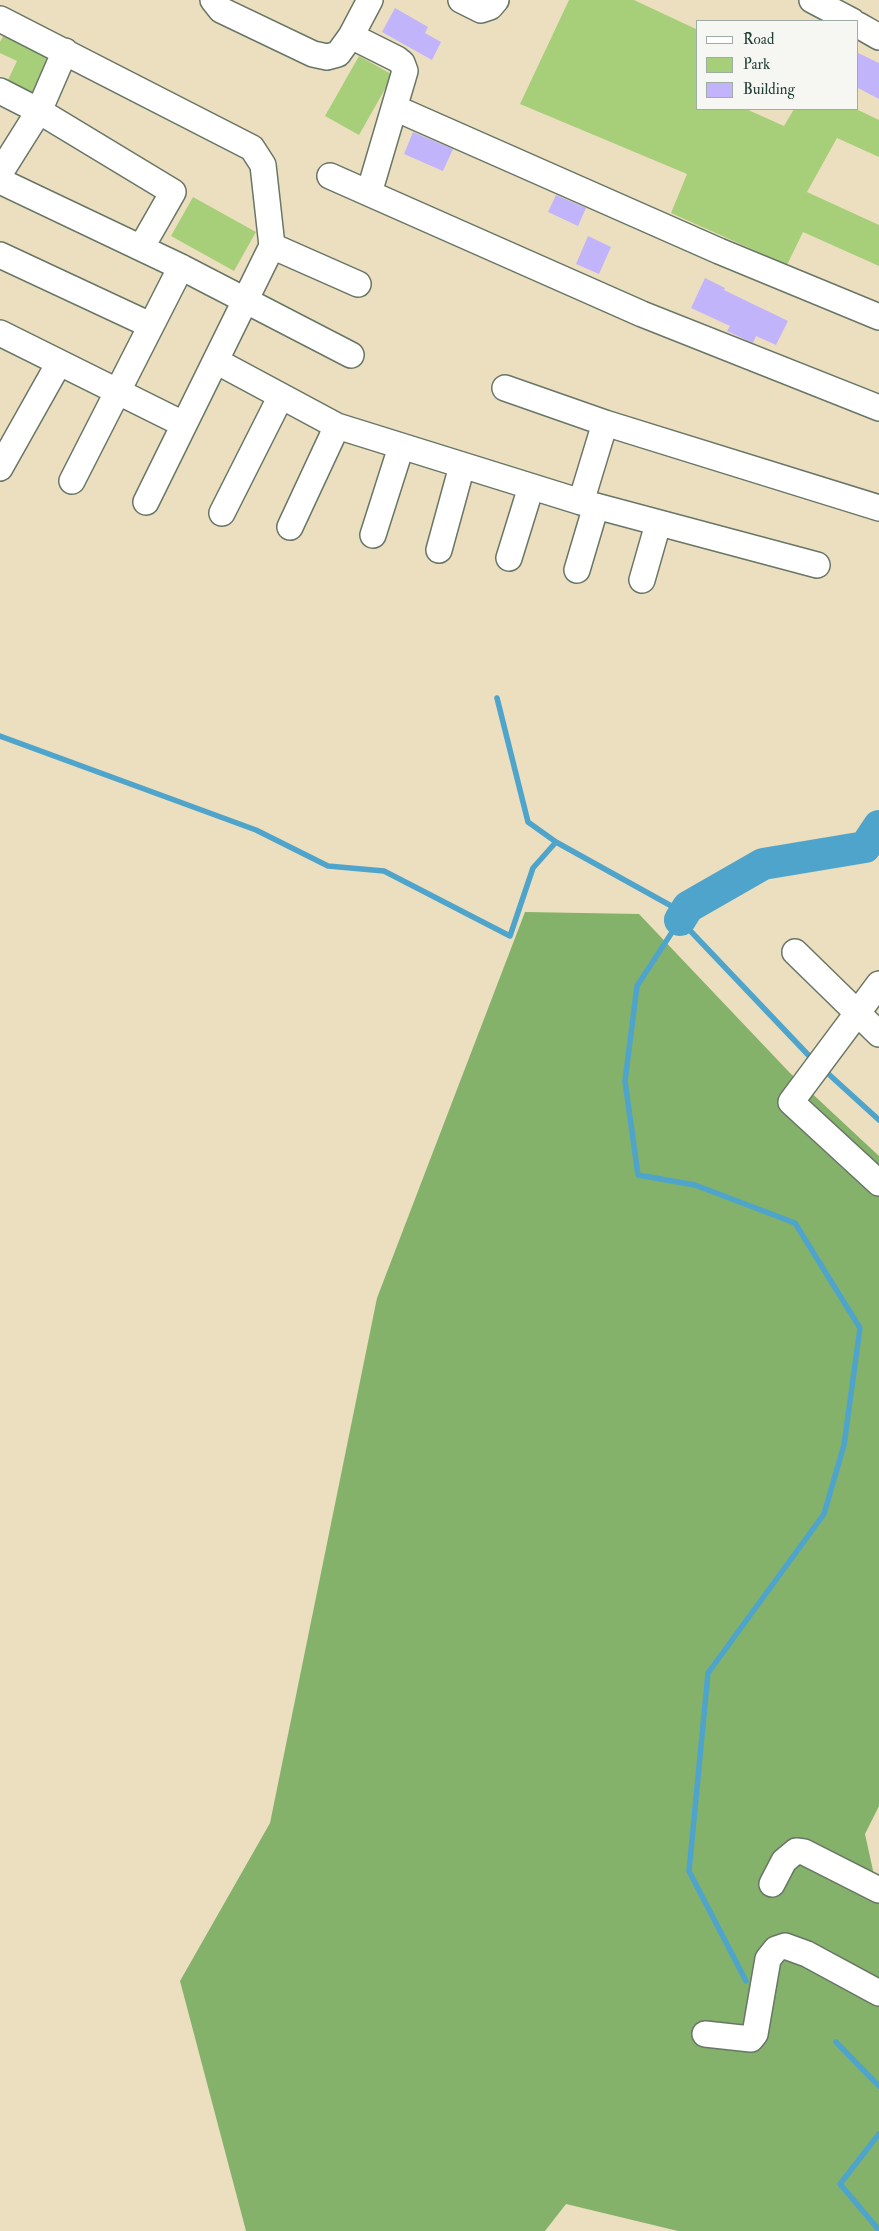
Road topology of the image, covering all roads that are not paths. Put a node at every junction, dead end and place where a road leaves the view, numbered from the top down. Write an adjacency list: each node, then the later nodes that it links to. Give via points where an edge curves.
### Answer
1 (5, 0): 7 (street)
2 (213, 0): 11 (street, via 221,10 313,54 327,57 338,54)
3 (370, 0): 11 (street)
4 (461, 0): 5 (street, via 481,10)
5 (496, 0)
6 (812, 0): 9 (street)
7 (0, 12)
8 (0, 19): 13 (street)
9 (850, 20)
10 (859, 26): 12 (street)
11 (350, 36): 15 (street, via 402,63 405,71)
12 (879, 37)
13 (65, 51): 16 (street); 21 (street, via 252,148 263,165)
14 (0, 91): 16 (street)
15 (395, 108): 20 (street); 27 (street)
16 (39, 111): 17 (street); 22 (street, via 173,192)
17 (0, 173)
18 (330, 176): 20 (street)
19 (0, 181): 22 (street)
20 (369, 193): 36 (street, via 642,314)
21 (272, 246): 25 (street); 26 (street)
22 (141, 248): 24 (street)
23 (0, 254): 28 (street)
24 (181, 267): 26 (street); 28 (street)
25 (358, 284)
26 (247, 299): 30 (street); 31 (street)
27 (879, 317)
28 (150, 325): 34 (street)
29 (0, 332): 32 (street)
30 (351, 355)
31 (216, 362): 35 (street); 38 (street)
32 (59, 363): 34 (street); 42 (street)
33 (505, 388): 37 (street)
34 (117, 393): 38 (street); 43 (street)
35 (281, 396): 39 (street); 48 (street)
36 (879, 408)
37 (605, 423): 46 (street); 47 (street)
38 (183, 424): 45 (street)
39 (337, 426): 40 (street); 50 (street)
40 (401, 447): 41 (street); 51 (street)
41 (462, 466): 44 (street); 52 (street)
42 (0, 468)
43 (72, 481)
44 (531, 487): 46 (street); 53 (street)
45 (146, 502)
46 (588, 504): 49 (street); 55 (street)
47 (879, 508)
48 (222, 513)
49 (658, 524): 54 (street); 56 (street)
50 (290, 527)
51 (373, 535)
52 (438, 550)
53 (509, 558)
54 (818, 565)
55 (577, 570)
56 (642, 580)
57 (795, 952): 59 (street)
58 (879, 984): 59 (street)
59 (858, 1013): 60 (street); 61 (street, via 792,1098 792,1106)
60 (879, 1034)
61 (879, 1183)
62 (772, 1884): 63 (street, via 784,1860 796,1851)
63 (879, 1890)
64 (879, 1993): 65 (street, via 807,1954 784,1946 776,1949 768,1959 755,2034 751,2039)
65 (705, 2034)

